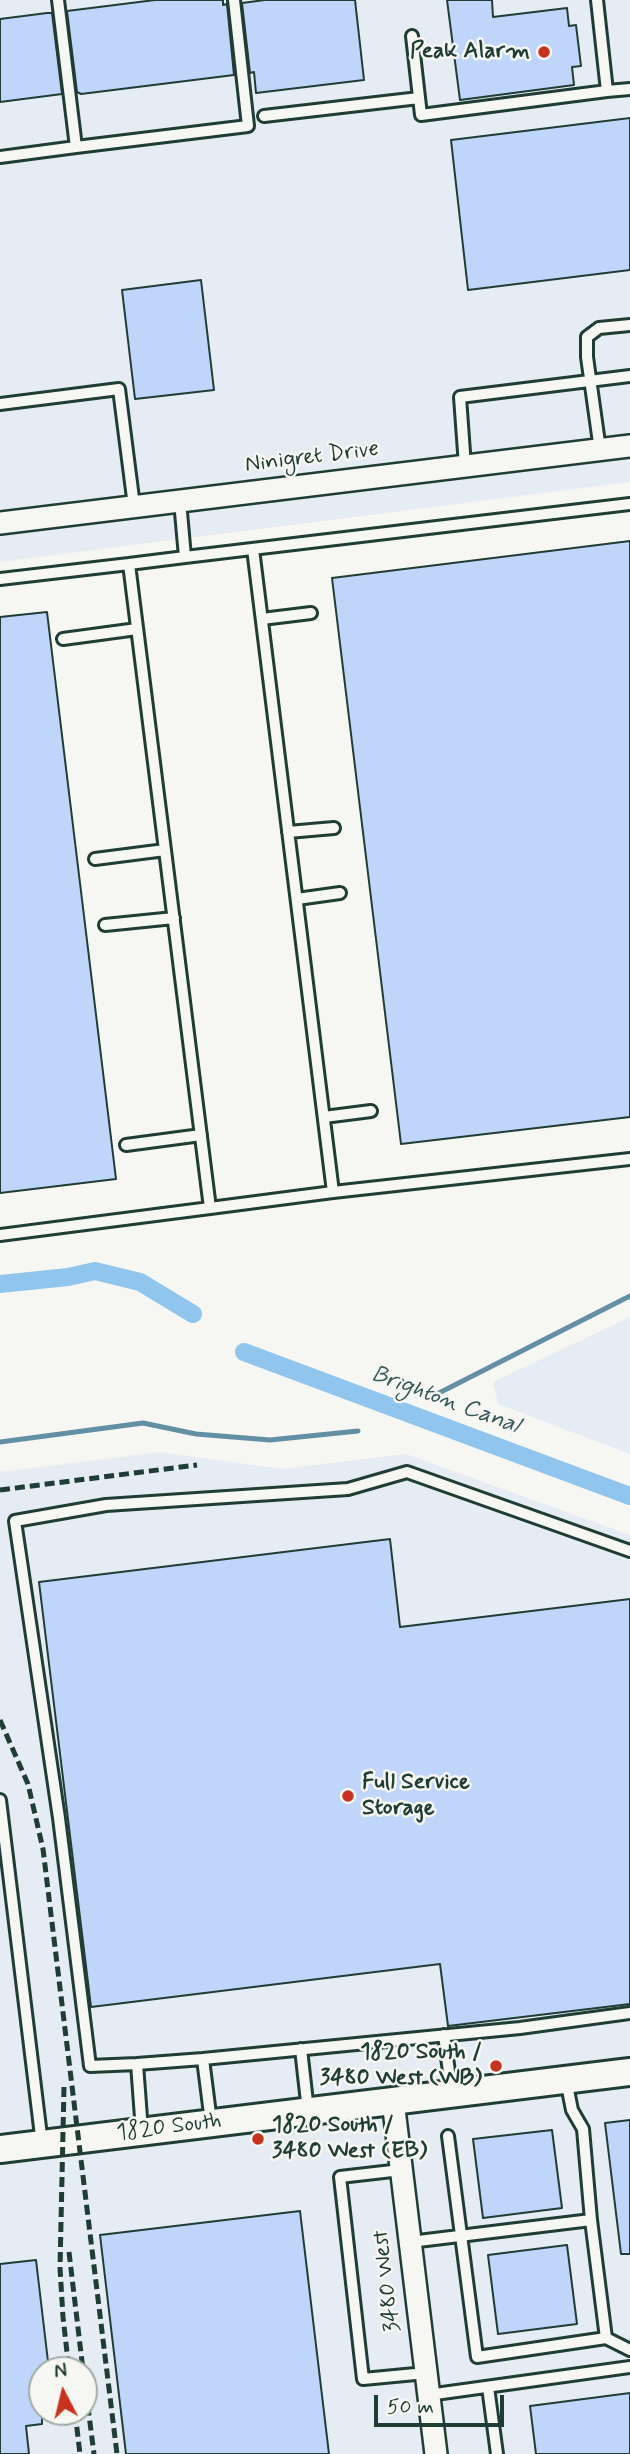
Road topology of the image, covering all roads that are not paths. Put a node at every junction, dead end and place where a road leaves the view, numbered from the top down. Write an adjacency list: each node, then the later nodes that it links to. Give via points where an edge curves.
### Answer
1 (58, 0): 9 (lane)
2 (234, 0): 9 (lane, via 248,126)
3 (597, 0): 6 (lane)
4 (412, 36): 7 (lane)
5 (630, 89): 6 (lane)
6 (607, 92): 7 (lane, via 421,115)
7 (419, 98): 8 (lane)
8 (264, 116)
9 (76, 148): 10 (lane)
10 (0, 157)
11 (630, 325): 13 (lane, via 599,328 587,337)
12 (630, 376): 13 (lane)
13 (591, 381): 16 (lane); 17 (lane, via 460,397)
14 (0, 404): 20 (lane, via 119,388)
15 (630, 446): 16 (street, Ninigret Drive)
16 (600, 450): 17 (street, Ninigret Drive)
17 (465, 466): 18 (street, Ninigret Drive)
18 (180, 500): 20 (street, Ninigret Drive); 23 (lane)
19 (630, 504): 22 (lane)
20 (134, 506): 21 (street, Ninigret Drive)
21 (0, 523)
22 (253, 549): 23 (lane); 27 (lane)
23 (185, 557): 24 (lane)
24 (129, 564): 25 (lane); 28 (lane)
25 (0, 579)
26 (311, 613): 27 (lane)
27 (262, 619): 31 (lane)
28 (137, 629): 29 (lane); 32 (lane)
29 (63, 639)
30 (334, 828): 31 (lane)
31 (288, 832): 35 (lane)
32 (165, 850): 33 (lane); 36 (lane)
33 (95, 859)
34 (340, 892): 35 (lane)
35 (297, 899): 39 (lane)
36 (174, 918): 37 (lane); 40 (lane)
37 (105, 925)
38 (371, 1111): 39 (lane)
39 (324, 1117): 43 (lane)
40 (201, 1135): 41 (lane); 44 (lane)
41 (126, 1145)
42 (630, 1158): 43 (lane)
43 (333, 1192): 44 (lane)
44 (210, 1208): 45 (lane)
45 (0, 1234)
46 (630, 1550): 52 (lane, via 407,1472 348,1489 106,1505 15,1521 90,2066)
47 (0, 1800): 61 (lane)
48 (630, 2013): 49 (lane)
49 (444, 2035): 50 (lane); 55 (lane)
50 (302, 2049): 51 (lane); 57 (lane)
51 (203, 2059): 52 (lane); 58 (lane)
52 (137, 2064): 59 (lane)
53 (630, 2073): 54 (street, 1820 South)
54 (566, 2080): 55 (street, 1820 South); 64 (lane, via 572,2110 583,2129)
55 (452, 2094): 56 (street, 1820 South)
56 (393, 2101): 57 (street, 1820 South); 63 (street, 3480 West)
57 (308, 2111): 58 (street, 1820 South)
58 (211, 2123): 59 (street, 1820 South)
59 (142, 2131): 61 (street, 1820 South)
60 (448, 2136): 65 (lane)
61 (43, 2144): 62 (street, 1820 South)
62 (0, 2149)
63 (401, 2170): 66 (street, 3480 West); 70 (lane, via 340,2177 361,2365 363,2379)
64 (591, 2220): 65 (lane); 67 (lane)
65 (461, 2236): 66 (lane); 67 (lane, via 477,2357)
66 (410, 2242): 70 (street, 3480 West)
67 (606, 2338): 68 (lane)
68 (630, 2350)
69 (630, 2367): 71 (lane)
70 (426, 2373): 72 (street, 3480 West)
71 (488, 2387): 72 (lane); 74 (lane)
72 (428, 2395): 73 (street, 3480 West)
73 (436, 2454)
74 (497, 2454)

